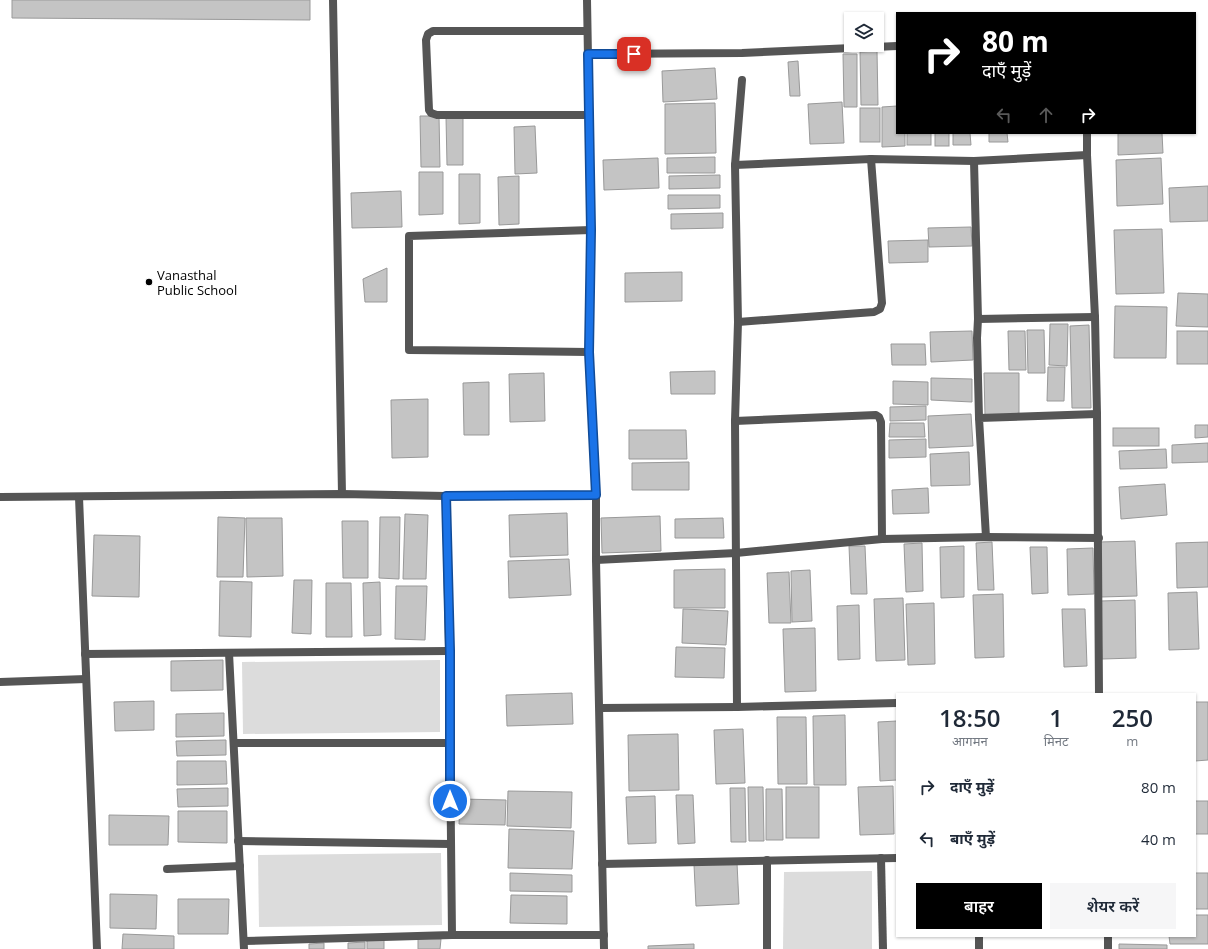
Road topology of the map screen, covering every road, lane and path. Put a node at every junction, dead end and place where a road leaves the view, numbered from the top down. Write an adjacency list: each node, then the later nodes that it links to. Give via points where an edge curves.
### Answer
1 (333, 0): 21 (street)
2 (586, 0): 3 (street)
3 (587, 31): 5 (street); 7 (street, via 433,31 428,34 426,40 431,114)
4 (896, 46): 5 (street, via 742,53)
5 (588, 54): 7 (street)
6 (742, 80): 12 (street)
7 (589, 115): 13 (street)
8 (1087, 134): 9 (street)
9 (1087, 154): 11 (street); 14 (street)
10 (871, 159): 11 (street); 12 (street); 16 (street, via 882,303 880,309 874,312)
11 (974, 161): 15 (street)
12 (735, 166): 16 (street)
13 (591, 230): 17 (street); 17 (street, via 409,236 409,350)
14 (1094, 317): 15 (street); 18 (street)
15 (978, 319): 19 (street)
16 (738, 322): 20 (street)
17 (589, 352): 22 (street)
18 (1097, 414): 19 (street); 27 (street)
19 (979, 418): 26 (street)
20 (735, 421): 28 (street, via 876,415 879,417); 29 (street)
21 (342, 494): 23 (street); 25 (street)
22 (596, 495): 23 (street); 30 (street)
23 (446, 496): 31 (street)
24 (0, 497): 25 (street)
25 (79, 497): 33 (street)
26 (986, 537): 27 (street); 28 (street)
27 (1099, 538): 36 (street)
28 (882, 539): 29 (street)
29 (736, 553): 30 (street); 38 (street)
30 (596, 560): 39 (street)
31 (450, 651): 32 (street); 41 (street)
32 (229, 653): 33 (street); 40 (street)
33 (85, 654): 34 (street)
34 (86, 679): 35 (street); 55 (street)
35 (0, 682)
36 (1099, 693)
37 (896, 703): 38 (street)
38 (737, 707): 39 (street)
39 (600, 708): 47 (street)
40 (234, 743): 41 (street); 42 (street)
41 (450, 743): 43 (street)
42 (238, 841): 43 (street); 48 (street)
43 (451, 844): 50 (street)
44 (881, 858): 45 (street); 46 (street); 58 (street)
45 (896, 858)
46 (767, 860): 47 (street); 57 (street)
47 (602, 864): 51 (street)
48 (240, 866): 49 (street); 54 (street)
49 (167, 869)
50 (452, 935): 51 (street); 54 (street)
51 (604, 935): 56 (street)
52 (979, 937): 59 (street)
53 (1108, 937): 60 (street)
54 (244, 945)
55 (97, 949)
56 (604, 949)
57 (767, 949)
58 (883, 949)
59 (978, 949)
60 (1108, 949)

